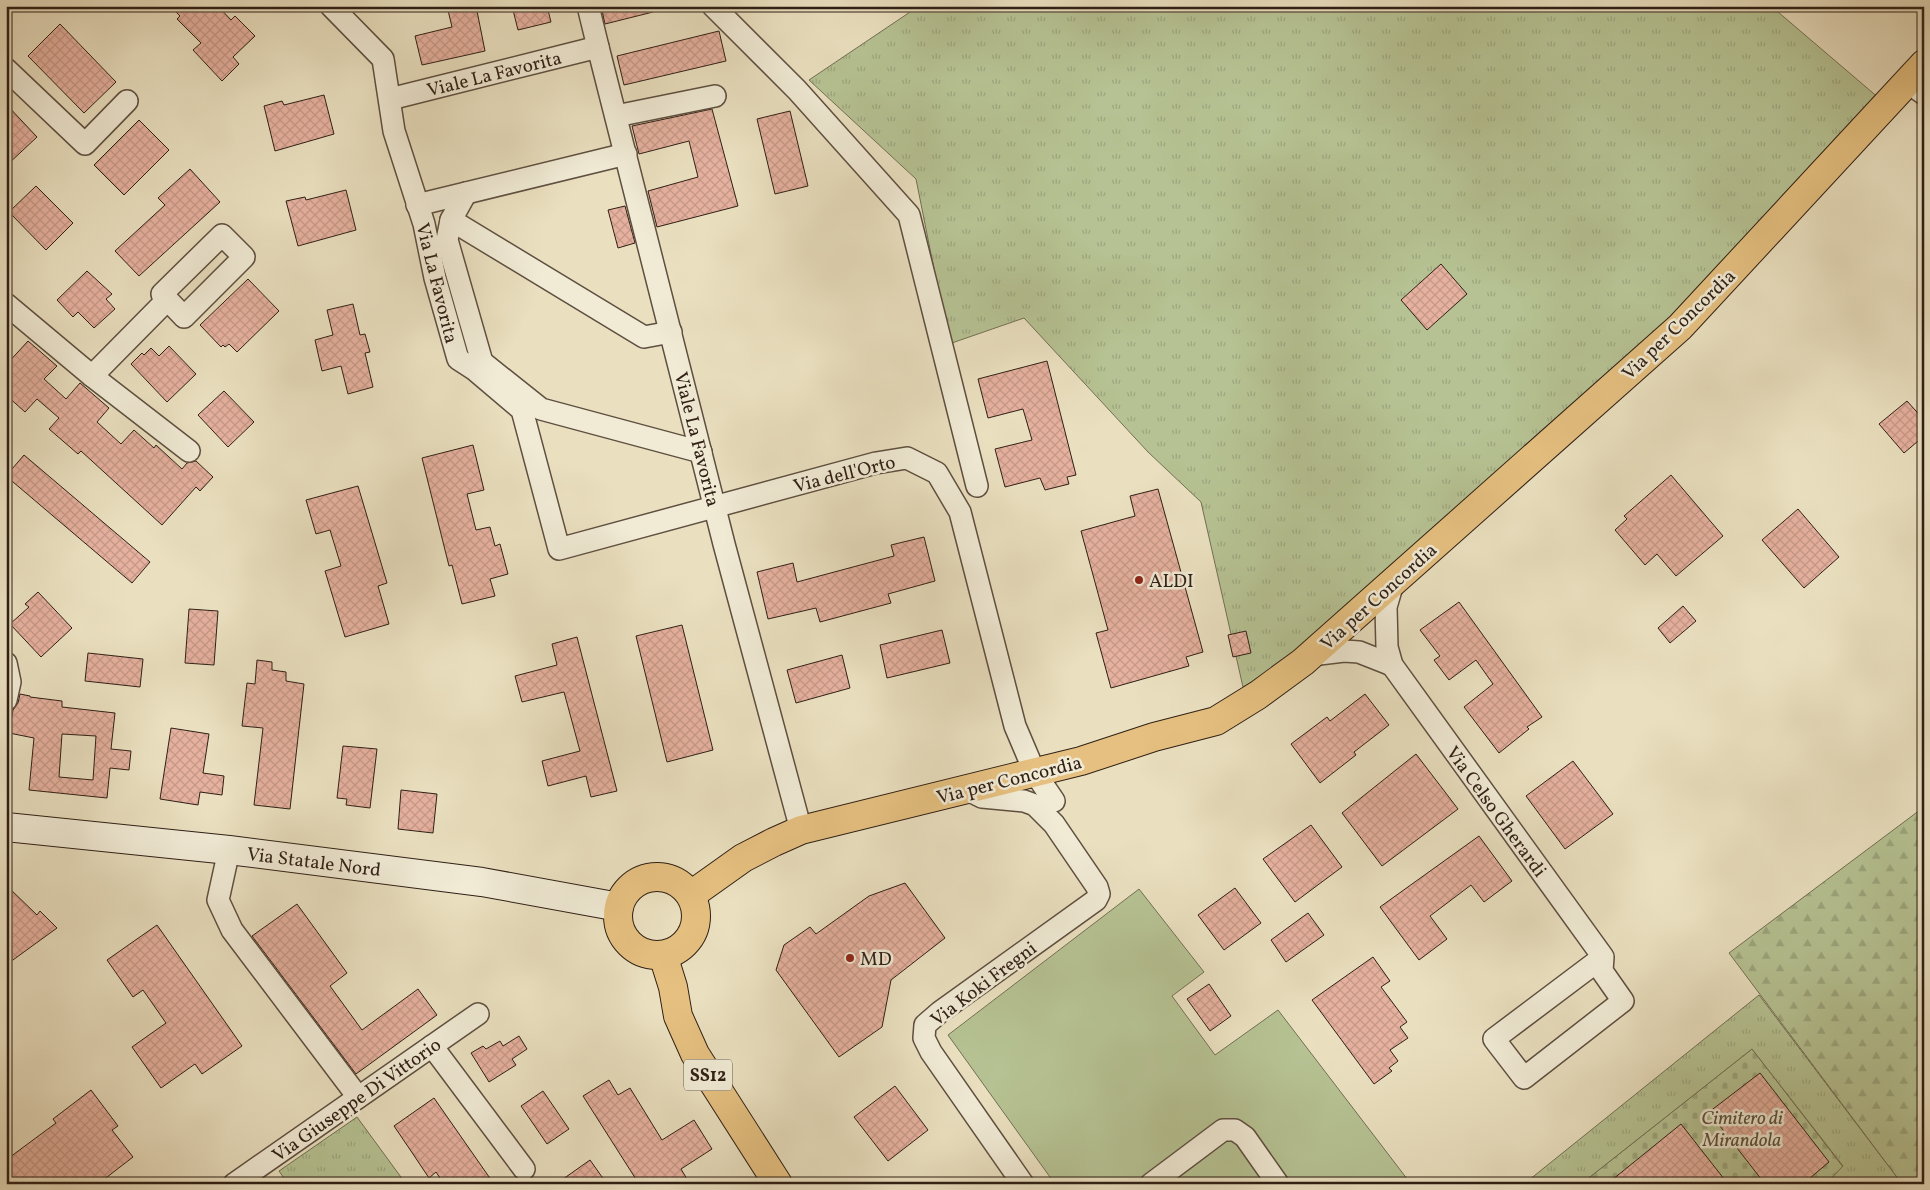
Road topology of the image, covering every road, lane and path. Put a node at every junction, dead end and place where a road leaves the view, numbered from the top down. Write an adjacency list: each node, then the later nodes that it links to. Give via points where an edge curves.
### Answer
1 (331, 6): 8 (street, Via La Favorita, via 383,59)
2 (588, 6): 4 (street, Viale La Favorita)
3 (713, 6): 21 (street, via 797,90 909,215)
4 (598, 47): 8 (street, Viale La Favorita); 10 (street, Viale La Favorita)
5 (6, 69): 9 (street, via 85,144)
6 (1918, 80): 24 (main road, Via per Concordia, via 1680,327)
7 (715, 96): 10 (street)
8 (390, 99): 13 (street, Via La Favorita, via 394,131)
9 (127, 101)
10 (616, 116): 11 (street, Viale La Favorita)
11 (626, 154): 12 (street); 17 (street, Viale La Favorita)
12 (466, 194): 13 (street); 14 (street)
13 (417, 205): 23 (street, Via La Favorita, via 458,359 476,370 522,410)
14 (451, 220): 17 (street, via 644,337); 20 (street, via 448,240 482,362 541,410)
15 (167, 300): 18 (street)
16 (6, 304): 18 (street)
17 (671, 332): 20 (street, Viale La Favorita)
18 (92, 376): 19 (street)
19 (189, 451)
20 (701, 452): 22 (street, Viale La Favorita)
21 (977, 486)
22 (716, 506): 23 (street, Via dell'Orto); 33 (street, Via dell'Orto, via 876,463 907,458 937,473 960,512 1015,726); 37 (street, Viale La Favorita)
23 (559, 549)
24 (1393, 583): 25 (main road, Via per Concordia); 26 (street, Via Celso Gherardi, via 1386,607)
25 (1352, 619): 26 (street); 27 (street); 28 (main road, Via per Concordia)
26 (1386, 630): 30 (street, Via Celso Gherardi)
27 (1359, 652): 28 (street); 30 (street)
28 (1311, 655): 32 (main road, Via per Concordia, via 1258,695 1216,721)
29 (6, 664): 31 (street, via 10,682)
30 (1392, 665): 42 (street, Via Celso Gherardi)
31 (6, 700)
32 (1081, 761): 33 (main road, Via per Concordia); 35 (street, Via Koki Fregni)
33 (1035, 773): 34 (main road, Via per Concordia); 35 (street, Via dell'Orto)
34 (968, 790): 35 (street, via 982,797); 37 (main road, Via per Concordia)
35 (1044, 803): 49 (street, Via Koki Fregni, via 1054,824 1097,887 1099,894 1096,900 940,1012 925,1025 924,1038)
36 (6, 827): 38 (main road, Via Statale Nord)
37 (801, 830): 39 (main road, Via per Concordia, via 742,858)
38 (228, 850): 40 (main road, Via Statale Nord, via 482,882); 45 (street, via 218,900 232,930)
39 (690, 895): 40 (main road, via 670,879 644,879 624,895); 41 (main road, via 695,907 693,932 681,947)
40 (619, 907): 41 (main road, via 618,918 625,939 632,947 652,955)
41 (664, 955): 48 (main road, SS12, via 678,1016 695,1054)
42 (1603, 957): 42 (street, Via Celso Gherardi, via 1494,1039 1524,1078 1624,1001 1602,971)
43 (478, 1014): 44 (street, Via Giuseppe Di Vittorio)
44 (432, 1046): 45 (street, Via Giuseppe Di Vittorio); 46 (street)
45 (358, 1097): 47 (street, Via Giuseppe Di Vittorio)
46 (524, 1169)
47 (234, 1184)
48 (778, 1184)
49 (1023, 1184)
50 (1151, 1184): 51 (street, via 1222,1130 1235,1130 1245,1137)
51 (1278, 1184)

